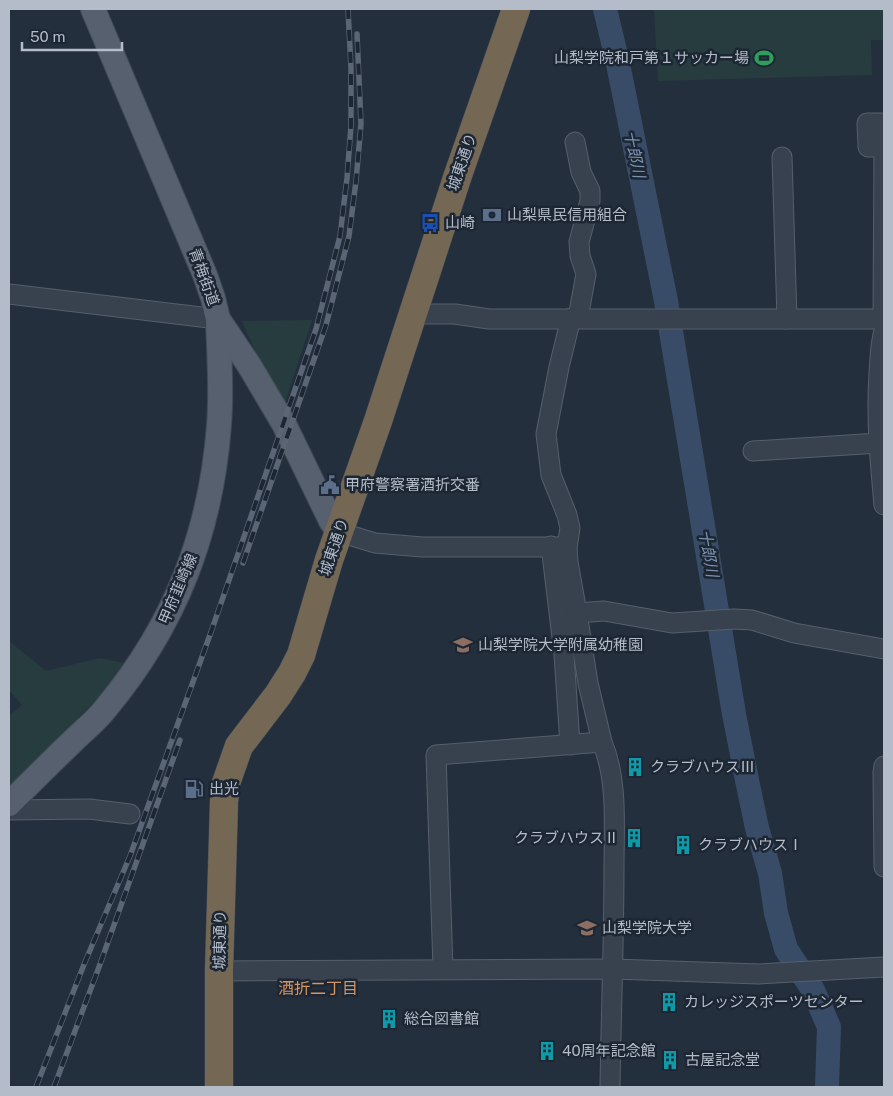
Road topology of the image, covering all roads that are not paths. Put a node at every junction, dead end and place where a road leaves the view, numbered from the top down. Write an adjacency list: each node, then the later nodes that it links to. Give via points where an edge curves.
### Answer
1 (93, 9): 9 (main road, 青梅街道, via 205,275)
2 (516, 9): 7 (highway, 城東通り)
3 (575, 142): 8 (street, via 590,201 579,242 586,274)
4 (884, 147): 11 (street)
5 (782, 157): 10 (street)
6 (9, 294): 9 (street)
7 (412, 314): 8 (street, via 455,314 489,319); 15 (highway, 城東通り)
8 (575, 318): 10 (street); 16 (street, via 546,434 551,475 570,528)
9 (218, 319): 15 (main road, 青梅街道, via 284,424 331,522); 22 (main road, 甲府韮崎線, via 220,387 216,453 204,521 178,596 149,650 105,710)
10 (787, 319): 11 (street)
11 (884, 323): 12 (street, via 878,380)
12 (879, 443): 13 (street); 14 (street)
13 (753, 451)
14 (884, 505)
15 (339, 532): 16 (street, via 375,543 422,547); 29 (highway, 城東通り, via 301,655 278,695 239,746 226,783)
16 (559, 546): 17 (street, via 568,562); 20 (street)
17 (577, 612): 18 (street, via 604,611 672,623 752,620 794,633); 19 (street, via 588,683)
18 (884, 649)
19 (602, 742): 20 (street); 28 (street, via 609,758 614,804)
20 (570, 745): 27 (street, via 436,755)
21 (884, 766): 25 (street)
22 (9, 804)
23 (9, 810): 24 (street, via 88,809)
24 (130, 814)
25 (884, 867)
26 (884, 967): 28 (street, via 759,974)
27 (443, 969): 28 (street); 29 (street)
28 (613, 969): 31 (street)
29 (219, 971): 30 (highway, 城東通り)
30 (219, 1087)
31 (610, 1087)

